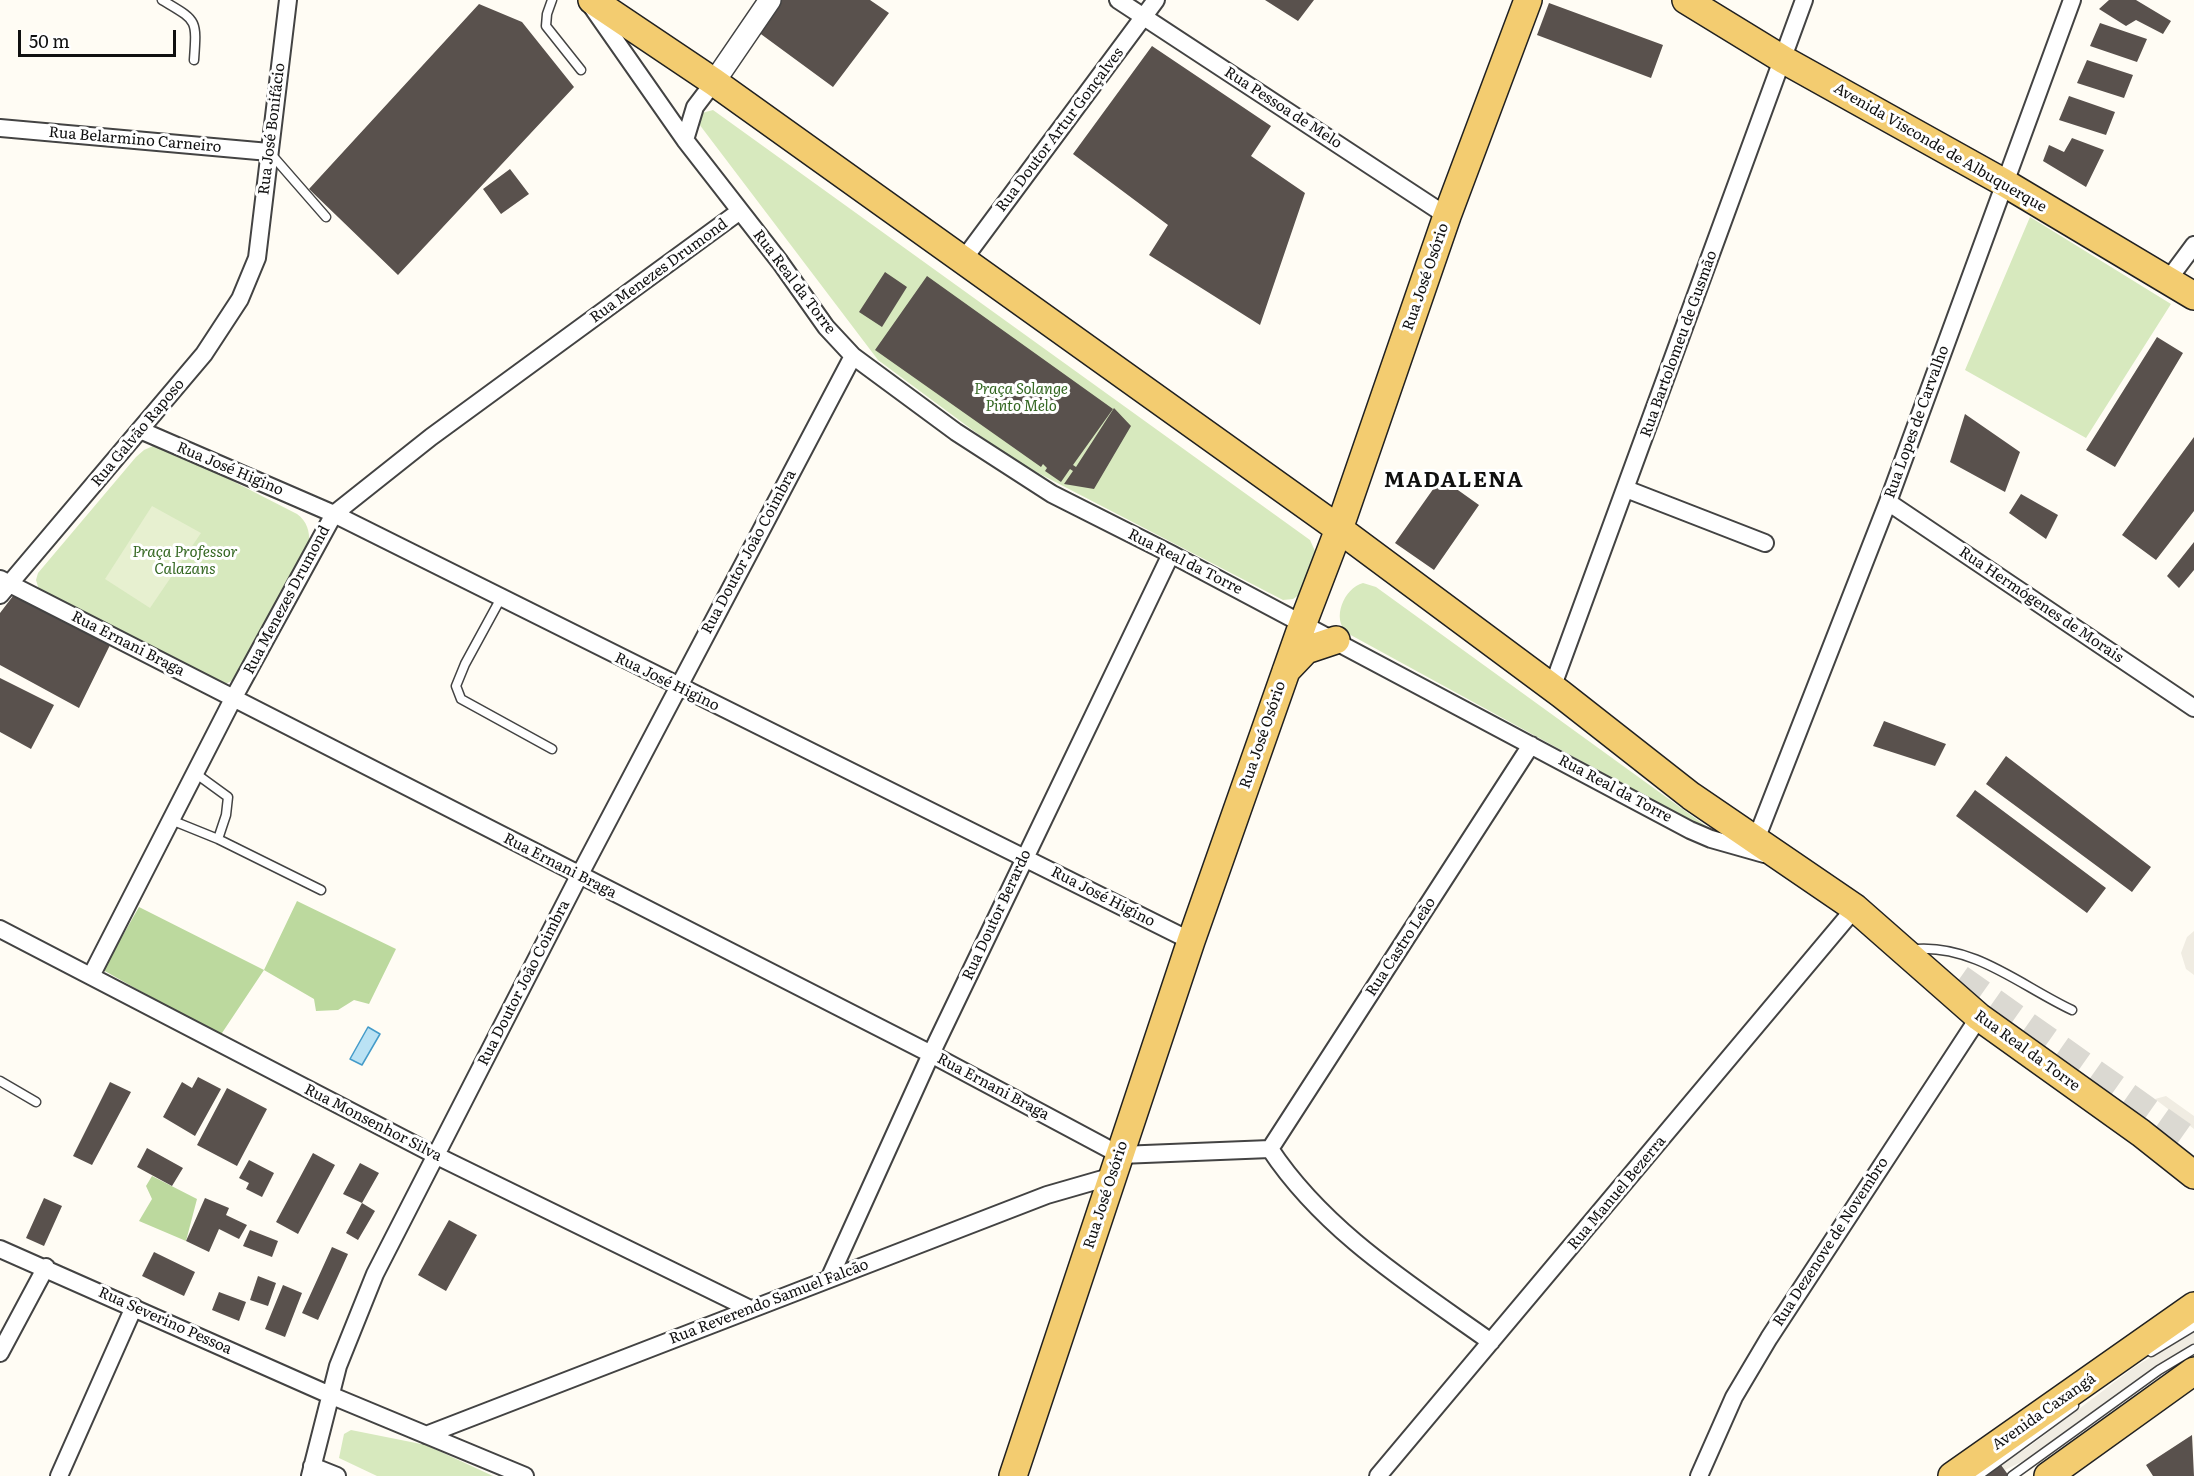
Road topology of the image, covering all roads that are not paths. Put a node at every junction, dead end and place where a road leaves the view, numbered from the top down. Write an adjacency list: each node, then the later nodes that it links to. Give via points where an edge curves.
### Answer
1 (162, 0): 14 (lane, via 191,17 196,30)
2 (288, 0): 20 (street, Rua José Bonifácio)
3 (552, 0): 16 (lane, via 546,26)
4 (587, 0): 19 (street, Rua Real da Torre)
5 (592, 0): 17 (main road, Rua Real da Torre)
6 (770, 0): 17 (street)
7 (1118, 0): 13 (street, Rua Pessoa de Melo)
8 (1156, 0): 13 (street, Rua Doutor Artur Gonçalves)
9 (1528, 0): 23 (main road, Rua José Osório)
10 (1686, 0): 15 (main road, Avenida Visconde de Albuquerque)
11 (1804, 0): 15 (street, Rua Bartolomeu de Gusmão)
12 (2072, 0): 21 (street, Rua Lopes de Carvalho)
13 (1144, 17): 23 (street, Rua Pessoa de Melo); 27 (street, Rua Doutor Artur Gonçalves)
14 (194, 60)
15 (1784, 60): 21 (main road, Avenida Visconde de Albuquerque); 32 (street, Rua Bartolomeu de Gusmão)
16 (582, 70)
17 (714, 82): 19 (street, via 695,107); 27 (main road, Rua Real da Torre)
18 (0, 128): 20 (street, Rua Belarmino Carneiro)
19 (685, 140): 22 (street, Rua Real da Torre)
20 (269, 152): 24 (lane); 26 (street, Rua José Bonifácio)
21 (2003, 182): 28 (main road, Avenida Visconde de Albuquerque); 33 (street, Rua Lopes de Carvalho)
22 (740, 212): 30 (street, Rua Real da Torre, via 826,327); 34 (street, Rua Menezes Drumond, via 431,437)
23 (1447, 216): 35 (main road, Rua José Osório)
24 (326, 217)
25 (2194, 245): 28 (street)
26 (256, 258): 31 (street, Rua Galvão Raposo, via 240,299 224,325)
27 (963, 260): 35 (main road, Rua Real da Torre)
28 (2168, 280): 29 (main road, Avenida Visconde de Albuquerque)
29 (2194, 296)
30 (853, 356): 37 (street, Rua Real da Torre, via 956,432 1052,494); 43 (street, Rua Doutor João Coimbra)
31 (140, 430): 34 (street, Rua José Higino); 38 (street, Rua Galvão Raposo)
32 (1626, 489): 36 (street); 44 (street, Rua Bartolomeu de Gusmão)
33 (1888, 502): 46 (street, Rua Hermógenes de Morais); 52 (street, Rua Lopes de Carvalho)
34 (334, 514): 39 (street, Rua José Higino); 45 (street, Rua Menezes Drumond)
35 (1339, 530): 40 (main road, Rua José Osório); 44 (main road, Rua Real da Torre)
36 (1765, 543)
37 (1171, 554): 40 (street, Rua Real da Torre); 53 (street, Rua Doutor Berardo)
38 (3, 586): 45 (street, Rua Ernani Braga)
39 (501, 598): 43 (street, Rua José Higino); 48 (lane, via 465,664 456,686 458,693 461,699)
40 (1303, 623): 41 (street, Rua Real da Torre); 42 (main road, Rua José Osório)
41 (1336, 640): 42 (main road, via 1306,650); 47 (street, Rua Real da Torre)
42 (1285, 672): 59 (main road, Rua José Osório)
43 (678, 687): 53 (street, Rua José Higino); 55 (street, Rua Doutor João Coimbra)
44 (1552, 688): 52 (main road, Rua Real da Torre)
45 (234, 697): 49 (street, Rua Menezes Drumond); 55 (street, Rua Ernani Braga)
46 (2194, 708)
47 (1532, 745): 54 (street, Rua Real da Torre, via 1711,839); 68 (street, Rua Castro Leão)
48 (552, 749)
49 (195, 773): 50 (street, Rua Menezes Drumond); 51 (lane, via 228,797)
50 (171, 820): 51 (lane); 61 (street, Rua Menezes Drumond)
51 (218, 839): 56 (lane)
52 (1755, 842): 54 (main road, Rua Real da Torre)
53 (1024, 857): 59 (street, Rua José Higino); 65 (street, Rua Doutor Berardo)
54 (1779, 858): 57 (main road, Rua Real da Torre)
55 (579, 876): 65 (street, Rua Ernani Braga); 69 (street, Rua Doutor João Coimbra)
56 (321, 890)
57 (1855, 908): 60 (main road); 64 (main road, Rua Real da Torre); 79 (street, Rua Manuel Bezerra)
58 (0, 929): 61 (street, Rua Monsenhor Silva)
59 (1191, 941): 70 (main road, Rua José Osório)
60 (1916, 949): 62 (main road); 63 (lane, via 1961,953)
61 (91, 976): 69 (street, Rua Monsenhor Silva)
62 (1960, 978)
63 (2072, 1010)
64 (1979, 1017): 71 (main road, Rua Real da Torre); 96 (street, Rua Dezenove de Novembro, via 1769,1338 1734,1397)
65 (931, 1054): 70 (street, Rua Ernani Braga); 74 (street, Rua Doutor Berardo)
66 (0, 1081): 67 (lane)
67 (36, 1102)
68 (1270, 1149): 70 (street, Rua Reverendo Samuel Falcão); 79 (street, via 1326,1219 1388,1269)
69 (435, 1155): 77 (street, Rua Monsenhor Silva); 87 (street, Rua Doutor João Coimbra, via 375,1274)
70 (1116, 1165): 74 (street, Rua Reverendo Samuel Falcão); 94 (main road, Rua José Osório)
71 (2194, 1175)
72 (0, 1249): 73 (street, Rua Severino Pessoa)
73 (46, 1267): 76 (street, Rua Severino Pessoa); 82 (street)
74 (829, 1279): 77 (street, Rua Reverendo Samuel Falcão)
75 (2194, 1306): 81 (main road)
76 (134, 1307): 87 (street, Rua Severino Pessoa); 91 (street)
77 (750, 1309): 89 (street, Rua Reverendo Samuel Falcão)
78 (2194, 1326): 81 (lane)
79 (1491, 1342): 95 (street, Rua Manuel Bezerra)
80 (2194, 1349): 84 (lane)
81 (2140, 1352): 86 (lane); 97 (main road, Avenida Caxangá)
82 (0, 1353)
83 (2194, 1358): 84 (lane)
84 (2159, 1370): 99 (lane)
85 (2194, 1371): 100 (main road)
86 (2091, 1391)
87 (330, 1395): 89 (street, Rua Severino Pessoa); 90 (street, Rua Doutor João Coimbra)
88 (2083, 1399): 98 (lane)
89 (426, 1435): 93 (street, Rua Severino Pessoa)
90 (311, 1471): 92 (street)
91 (59, 1476)
92 (337, 1476)
93 (525, 1476)
94 (1013, 1476)
95 (1378, 1476)
96 (1700, 1476)
97 (1952, 1476)
98 (1978, 1476)
99 (2012, 1476)
100 (2048, 1476)

